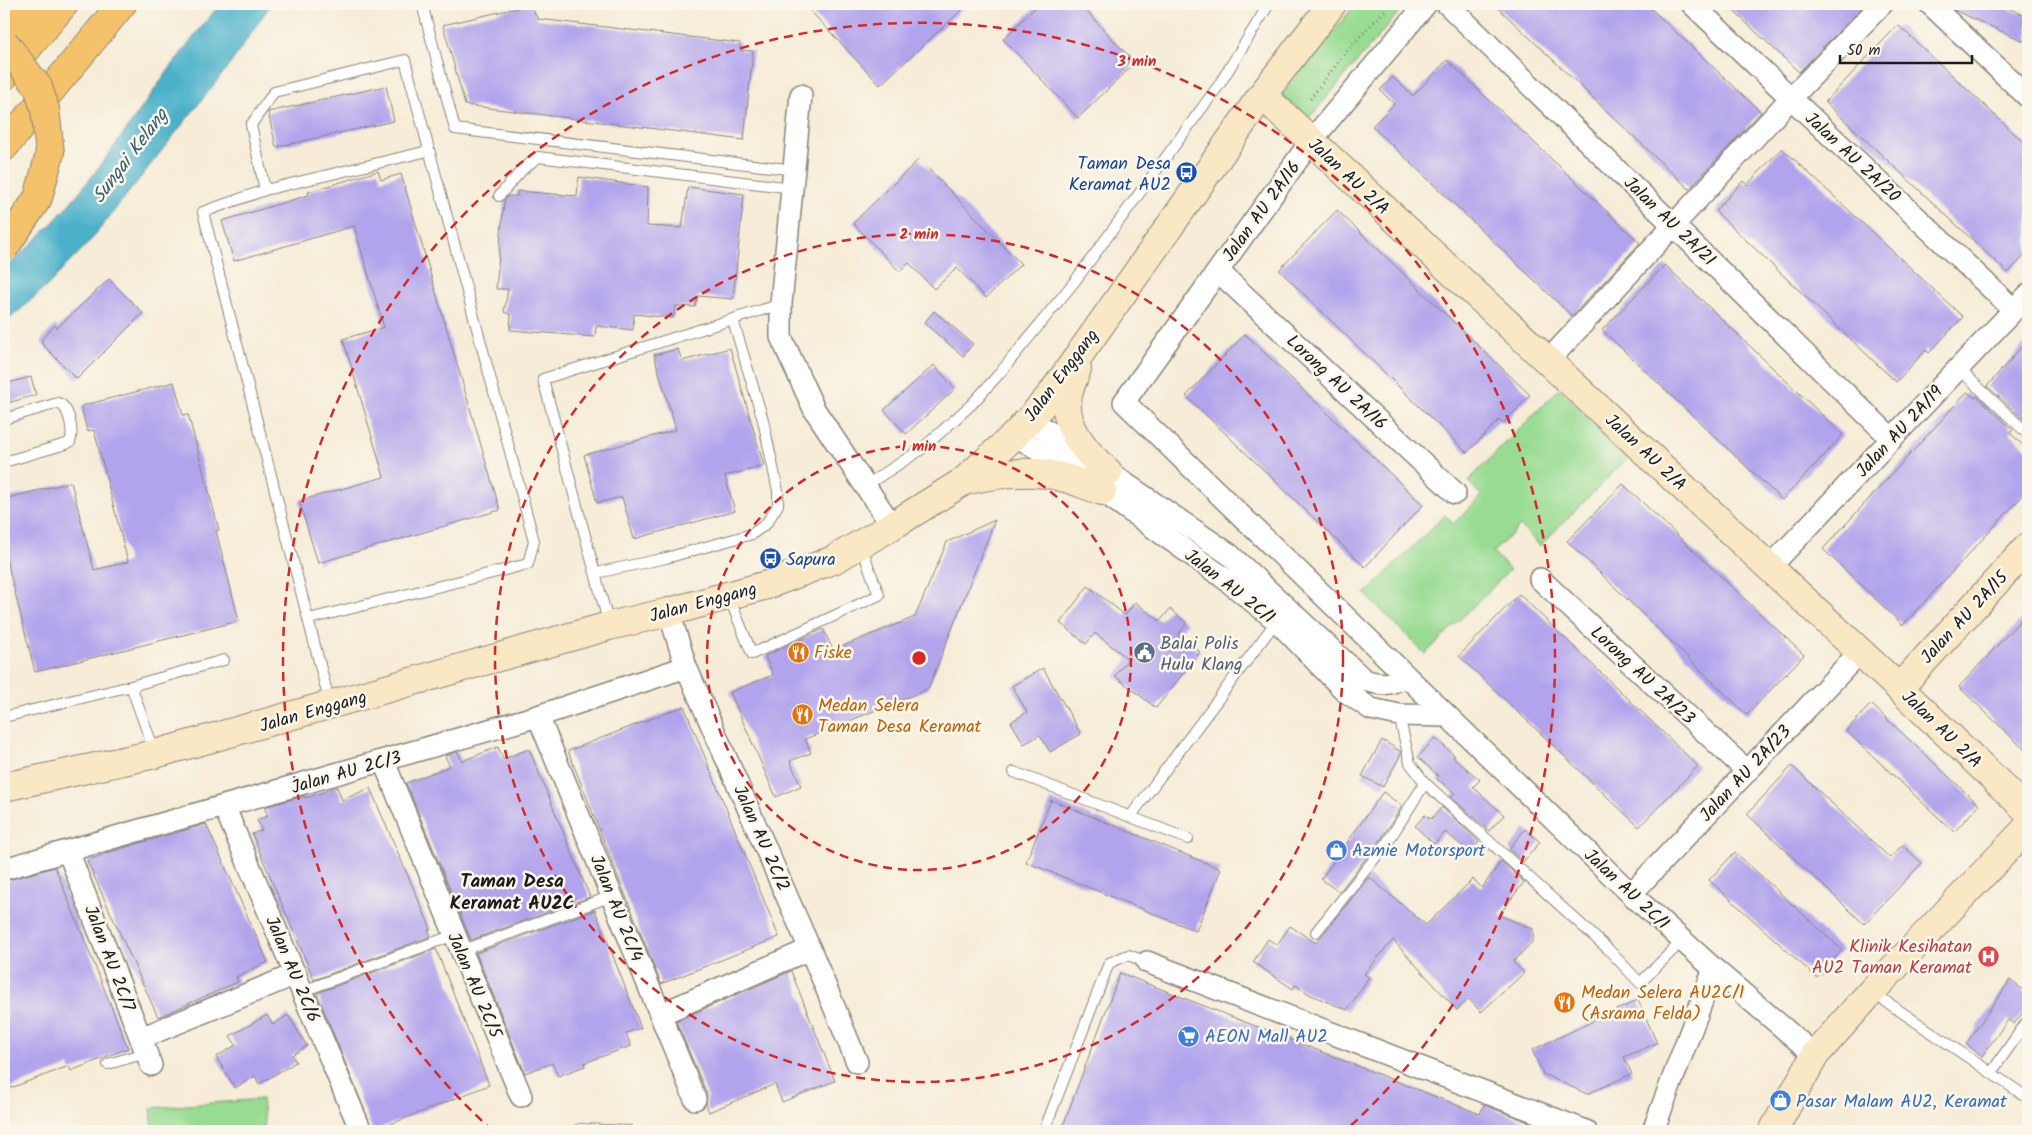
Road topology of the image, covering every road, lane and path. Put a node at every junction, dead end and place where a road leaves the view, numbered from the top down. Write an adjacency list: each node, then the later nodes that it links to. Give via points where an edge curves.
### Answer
1 (28, 4): 13 (highway)
2 (64, 4): 15 (highway)
3 (122, 4): 22 (highway)
4 (422, 4): 24 (lane, via 455,129)
5 (1269, 4): 45 (lane, via 1219,84 1173,148 1075,281 999,374 972,404 922,449)
6 (1332, 4): 17 (main road, Jalan Enggang)
7 (1391, 4): 20 (path, via 1348,49)
8 (1426, 4): 21 (street, Jalan AU 2A/16)
9 (1447, 4): 27 (street, Jalan AU 2A/21)
10 (1692, 4): 19 (street, Jalan AU 2A/20)
11 (1882, 4): 19 (street)
12 (1930, 4): 18 (street)
13 (4, 33)
14 (4, 42): 28 (highway, bridge, via 38,87 46,109 50,153 38,198)
15 (4, 76)
16 (802, 95): 24 (street)
17 (1262, 95): 21 (main road, Jalan AU 2/A); 34 (main road, Jalan Enggang)
18 (2028, 97)
19 (1791, 98): 27 (street); 32 (street, Jalan AU 2A/20)
20 (1310, 99)
21 (1311, 141): 29 (street, Jalan AU 2A/16); 35 (main road, Jalan AU 2/A)
22 (4, 147)
23 (428, 152): 25 (lane); 25 (lane, via 405,60 274,92 251,125); 56 (lane, via 534,541 528,564)
24 (794, 179): 26 (lane, via 538,157); 31 (street)
25 (265, 190): 56 (lane, via 203,212)
26 (499, 196)
27 (1674, 225): 35 (street); 41 (street, Jalan AU 2A/21)
28 (4, 248)
29 (1218, 271): 37 (street, Jalan AU 2A/16); 46 (street, Lorong AU 2A/16)
30 (2028, 294): 32 (street, Jalan AU 2A/19)
31 (781, 304): 33 (lane); 45 (street, via 781,337 792,363 814,409)
32 (2014, 310): 36 (street, Jalan AU 2A/19)
33 (732, 320): 51 (lane, via 763,420 778,505 766,524 752,534); 51 (lane, via 544,379)
34 (1088, 339): 39 (main road, Jalan Enggang, via 1051,395); 44 (main road, via 1067,397 1069,417)
35 (1548, 362): 50 (main road, Jalan AU 2/A)
36 (1958, 368): 40 (lane); 41 (street, Jalan AU 2A/19)
37 (1124, 402): 61 (street, Jalan AU 2C/1)
38 (4, 419): 42 (lane, via 58,402 66,409 73,436 66,444)
39 (1023, 427): 43 (main road, Jalan Enggang); 44 (street, Jalan AU 2C/1)
40 (2028, 434)
41 (1892, 439): 50 (street, Jalan AU 2A/19)
42 (4, 462)
43 (964, 481): 44 (main road, via 994,474 1047,475); 47 (main road, Jalan Enggang)
44 (1105, 482): 55 (street, Jalan AU 2C/1, via 1224,578)
45 (865, 486): 47 (street)
46 (1455, 493)
47 (892, 526): 48 (main road, Jalan Enggang)
48 (860, 544): 53 (main road, Jalan Enggang, via 832,560); 53 (lane, via 879,595 752,654)
49 (2025, 557): 63 (main road, Jalan AU 2A/15)
50 (1770, 568): 58 (main road, Jalan AU 2/A)
51 (596, 574): 57 (lane)
52 (1540, 579): 71 (street, Lorong AU 2A/23)
53 (728, 596): 54 (main road, Jalan Enggang)
54 (669, 612): 57 (main road, Jalan Enggang); 60 (street, Jalan AU 2C/2)
55 (1282, 614): 61 (street, Jalan AU 2C/1, via 1364,680 1392,684); 65 (street, Jalan AU 2C/1, via 1345,691 1371,709); 77 (lane)
56 (309, 619): 64 (lane)
57 (610, 626): 64 (main road, Jalan Enggang)
58 (1860, 652): 63 (main road, Jalan AU 2/A); 71 (street, Jalan AU 2A/23)
59 (224, 660): 62 (lane)
60 (686, 667): 66 (street, Jalan AU 2C/3); 87 (street, Jalan AU 2C/2)
61 (1405, 676): 67 (street, Jalan AU 2C/1)
62 (131, 686): 68 (lane); 69 (lane)
63 (1899, 688): 76 (main road, Jalan AU 2/A)
64 (330, 706): 69 (main road, Jalan Enggang)
65 (1399, 715): 67 (street, Jalan AU 2C/1); 73 (lane, via 1410,763)
66 (538, 716): 70 (street, Jalan AU 2C/3); 83 (street, Jalan AU 2C/4)
67 (1446, 716): 82 (street, Jalan AU 2C/1)
68 (4, 717)
69 (155, 754): 74 (main road, Jalan Enggang)
70 (384, 762): 75 (street, Jalan AU 2C/3); 86 (street, Jalan AU 2C/5)
71 (1747, 771): 82 (street, Jalan AU 2A/23)
72 (1014, 772): 77 (lane)
73 (1425, 782): 84 (lane, via 1386,843); 85 (lane, via 1640,982)
74 (7, 788)
75 (224, 806): 80 (street, Jalan AU 2C/3); 90 (street, Jalan AU 2C/6)
76 (2028, 811)
77 (1130, 817): 79 (lane)
78 (2028, 827): 91 (main road)
79 (1188, 839)
80 (68, 851): 81 (street, Jalan AU 2C/3); 94 (street, Jalan AU 2C/7)
81 (4, 869)
82 (1631, 894): 85 (street, Jalan AU 2C/1)
83 (612, 896): 86 (lane); 92 (street, Jalan AU 2C/4)
84 (1316, 932)
85 (1682, 941): 89 (street, Jalan AU 2C/1)
86 (458, 943): 90 (lane); 99 (street, Jalan AU 2C/5)
87 (810, 949): 92 (street); 96 (street, Jalan AU 2C/2)
88 (1148, 962): 105 (lane, via 1128,955 1109,963); 106 (street)
89 (1714, 969): 95 (street, Jalan AU 2C/1); 107 (street)
90 (299, 983): 94 (street); 102 (street, Jalan AU 2C/6)
91 (1872, 991): 95 (main road); 98 (lane)
92 (661, 1014): 101 (street, Jalan AU 2C/4)
93 (2028, 1020): 98 (lane)
94 (146, 1052): 97 (lane)
95 (1815, 1055): 108 (main road)
96 (857, 1062)
97 (108, 1064)
98 (1991, 1073): 100 (lane)
99 (521, 1096)
100 (2028, 1098)
101 (695, 1099)
102 (361, 1131)
103 (575, 1131): 104 (lane)
104 (630, 1131)
105 (1044, 1131)
106 (1586, 1131)
107 (1653, 1131)
108 (1773, 1131)

